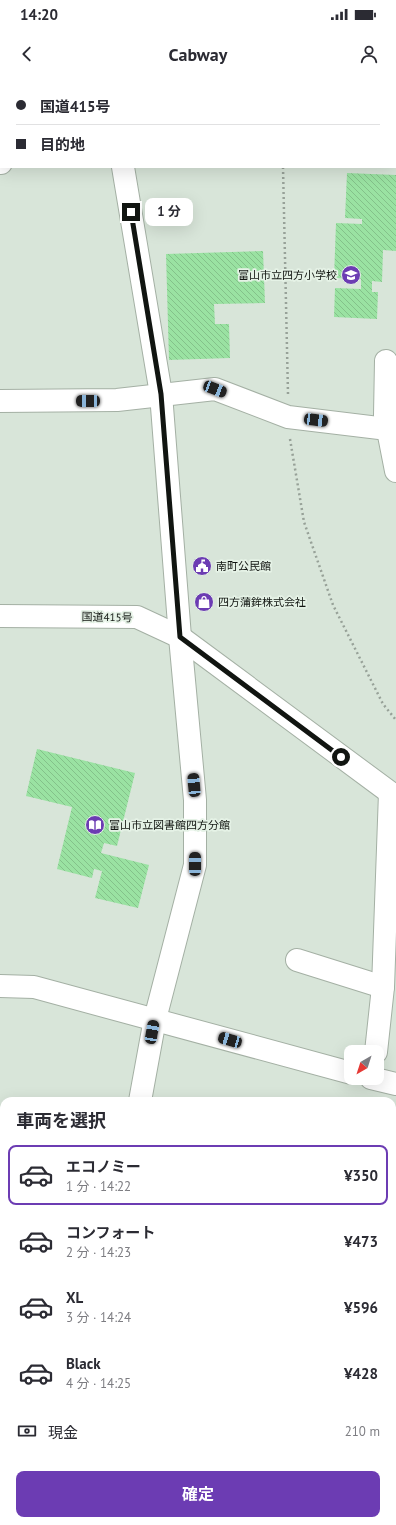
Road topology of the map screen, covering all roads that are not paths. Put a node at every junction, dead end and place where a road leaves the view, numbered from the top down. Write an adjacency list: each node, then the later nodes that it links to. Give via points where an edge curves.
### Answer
1 (123, 168): 3 (main road)
2 (386, 361): 5 (main road, via 385,415)
3 (161, 394): 4 (main road, via 117,400); 5 (main road, via 215,389 288,417); 8 (main road)
4 (0, 401)
5 (392, 430): 6 (main road)
6 (396, 471)
7 (0, 616): 8 (main road, 国道415号, via 137,617)
8 (180, 637): 9 (main road, 国道415号); 13 (main road, via 196,800 195,864)
9 (393, 795): 12 (main road)
10 (297, 960): 12 (main road)
11 (0, 986): 13 (main road, via 34,987)
12 (382, 987): 14 (main road)
13 (155, 1019): 15 (main road); 18 (main road)
14 (377, 1045)
15 (344, 1071)
16 (384, 1081): 17 (main road)
17 (396, 1084)
18 (141, 1097)

